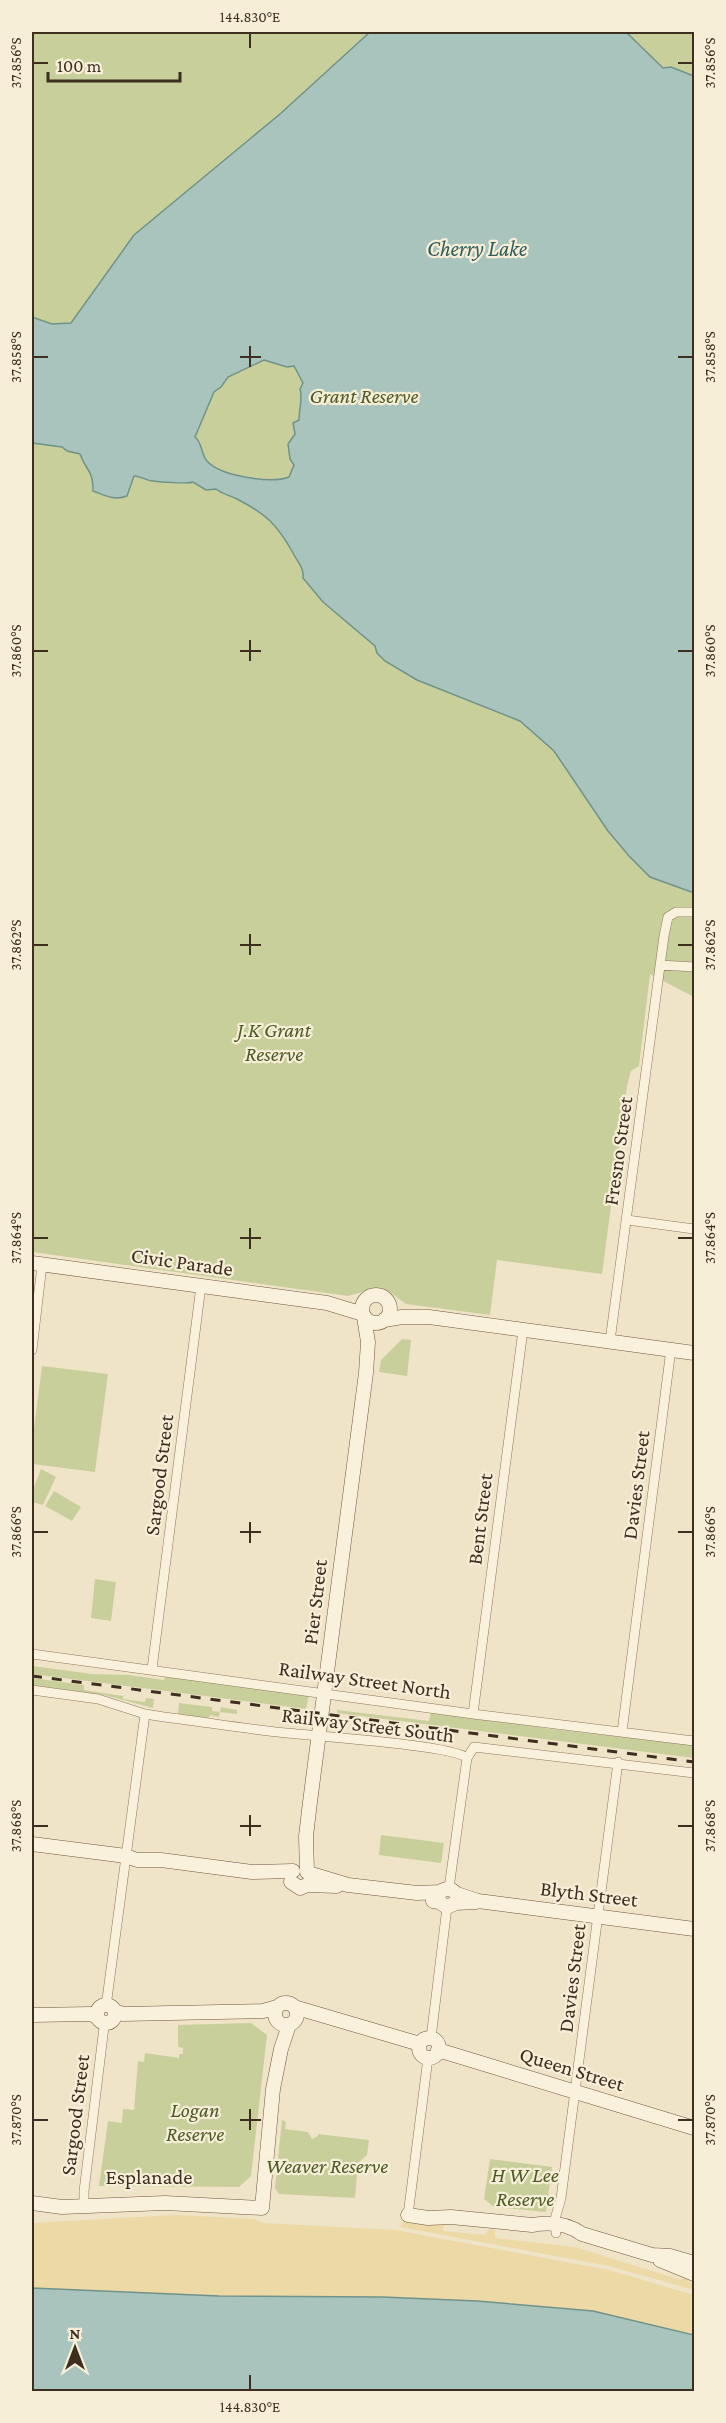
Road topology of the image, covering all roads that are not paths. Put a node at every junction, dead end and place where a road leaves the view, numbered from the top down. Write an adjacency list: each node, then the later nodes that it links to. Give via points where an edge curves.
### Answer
1 (694, 912): 2 (street, Fresno Street, via 676,912 668,917)
2 (660, 965): 3 (street); 4 (street, Fresno Street)
3 (694, 967)
4 (627, 1220): 5 (street); 15 (street, Fresno Street)
5 (694, 1229)
6 (37, 1264): 7 (street, Civic Parade); 17 (street)
7 (201, 1286): 10 (street, Civic Parade); 21 (street, Sargood Street)
8 (368, 1297): 9 (street, via 376,1295); 10 (street, Civic Parade); 11 (street, via 363,1303)
9 (387, 1300): 12 (street); 13 (street, via 389,1313)
10 (327, 1303): 11 (street, Civic Parade)
11 (364, 1316): 13 (street, via 374,1323); 19 (street, Pier Street, via 368,1342)
12 (429, 1317): 13 (street); 14 (street)
13 (383, 1321): 19 (street, Pier Street)
14 (523, 1330): 15 (street); 25 (street, Bent Street)
15 (610, 1341): 16 (street)
16 (671, 1349): 18 (street); 26 (street, Davies Street)
17 (32, 1350)
18 (694, 1353)
19 (366, 1372): 23 (street, Pier Street)
20 (32, 1654): 21 (street, Railway Street North)
21 (152, 1669): 23 (street, Railway Street North)
22 (32, 1689): 24 (street, Railway Street South, via 98,1699)
23 (324, 1692): 25 (street, Railway Street North); 27 (street, Pier Street)
24 (145, 1714): 27 (street, Railway Street South); 33 (street, Sargood Street)
25 (473, 1714): 26 (street, Railway Street North)
26 (622, 1732): 28 (street, Railway Street North)
27 (318, 1736): 29 (street, Railway Street South, via 456,1752); 34 (street, Pier Street)
28 (694, 1741)
29 (467, 1758): 30 (street, Railway Street South, via 478,1746); 35 (street)
30 (618, 1762): 31 (street, Railway Street South); 36 (street, Davies Street)
31 (694, 1773)
32 (32, 1844): 33 (street, Blyth Street)
33 (126, 1856): 34 (street, Blyth Street); 38 (street, Sargood Street)
34 (300, 1876): 35 (street, Blyth Street)
35 (448, 1898): 36 (street, Blyth Street); 42 (street)
36 (598, 1917): 37 (street, Blyth Street); 43 (street, Davies Street)
37 (694, 1929)
38 (108, 2014): 39 (street, Queen Street); 40 (street, Queen Street, via 212,2014); 45 (street, Sargood Street)
39 (32, 2015)
40 (282, 2020): 41 (street, Queen Street); 41 (street, Queen Street, via 297,2016 294,2007); 45 (street, Esplanade, via 262,2204)
41 (345, 2022): 42 (street, Queen Street)
42 (429, 2047): 43 (street, Queen Street); 47 (street)
43 (575, 2091): 44 (street, Queen Street); 48 (street, Davies Street)
44 (694, 2128)
45 (84, 2202): 46 (street, Esplanade, via 62,2207)
46 (34, 2203)
47 (408, 2212): 48 (street, via 428,2218 532,2225 544,2231)
48 (557, 2227): 49 (street)
49 (652, 2255): 50 (street); 51 (street)
50 (694, 2263)
51 (694, 2274)

